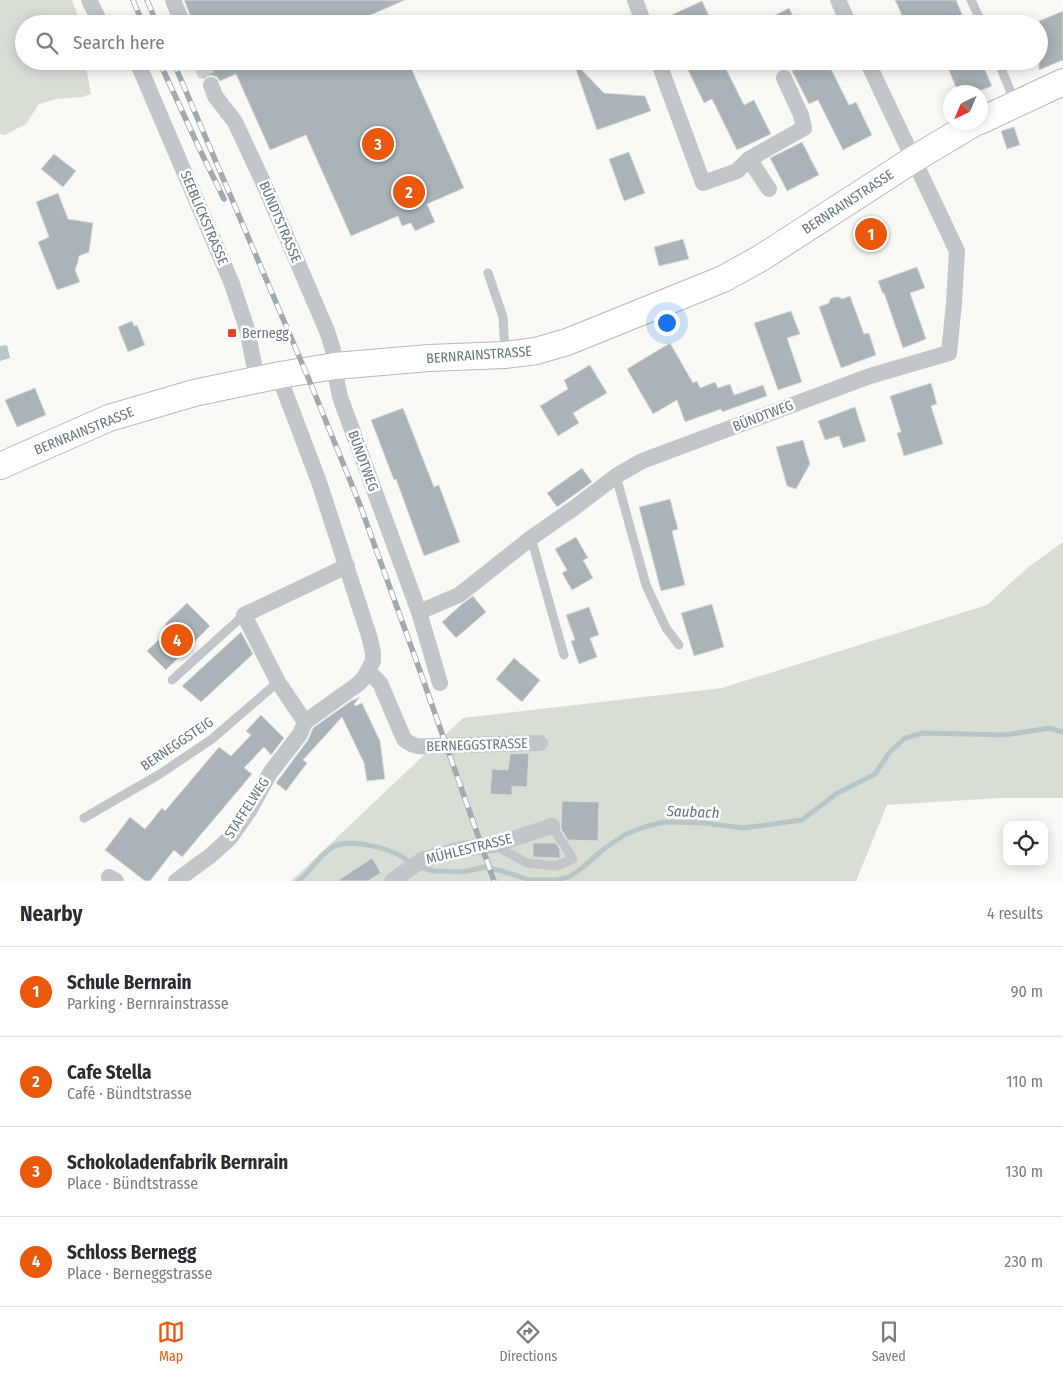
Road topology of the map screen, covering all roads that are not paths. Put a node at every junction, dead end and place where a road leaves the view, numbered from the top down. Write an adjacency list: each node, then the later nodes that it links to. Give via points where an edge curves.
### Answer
1 (88, 0): 6 (street)
2 (173, 0): 7 (street)
3 (635, 0): 8 (street)
4 (838, 0): 9 (street)
5 (971, 0): 10 (lane)
6 (96, 15)
7 (179, 15)
8 (641, 15)
9 (845, 15)
10 (978, 15)
11 (142, 70): 27 (street, SEEBLICKSTRASSE)
12 (661, 70): 21 (street, via 703,183 737,171)
13 (871, 70): 22 (street)
14 (1002, 70): 18 (lane)
15 (784, 78): 21 (street, via 804,128)
16 (1063, 82): 18 (main road)
17 (210, 85): 26 (street, BÜNDTSTRASSE, via 235,122 263,182 327,331)
18 (1016, 104): 19 (main road)
19 (988, 116)
20 (963, 130): 22 (main road, BERNRAINSTRASSE)
21 (749, 158): 23 (street)
22 (914, 159): 25 (main road, BERNRAINSTRASSE, via 768,254 723,279 567,342); 29 (street, BÜNDTWEG, via 957,251 949,353 870,376 642,461)
23 (769, 190)
24 (488, 273): 25 (lane, via 503,317)
25 (505, 355): 26 (main road, BERNRAINSTRASSE)
26 (335, 366): 27 (main road, BERNRAINSTRASSE); 32 (street, BÜNDTWEG, via 340,397)
27 (268, 378): 28 (main road, BERNRAINSTRASSE, via 194,393 109,418); 31 (street, via 283,387)
28 (0, 466)
29 (616, 476): 30 (street, BÜNDTWEG); 34 (lane, via 646,585 666,628)
30 (531, 538): 32 (street, BÜNDTWEG, via 459,595); 35 (lane)
31 (347, 566): 33 (street); 36 (street, via 373,653)
32 (419, 612): 39 (street, BÜNDTWEG)
33 (244, 615): 37 (lane); 38 (street)
34 (679, 646)
35 (564, 655)
36 (368, 671): 40 (street, via 358,684); 41 (street, BERNEGGSTRASSE, via 380,684 404,739 410,744)
37 (172, 680)
38 (278, 682): 40 (street); 42 (lane, BERNEGGSTEIG, via 212,739)
39 (440, 684)
40 (305, 722): 45 (street, STAFFELWEG, via 230,838)
41 (540, 743)
42 (84, 818)
43 (552, 826): 44 (street, MÜHLESTRASSE); 44 (lane, via 573,859 556,866 527,863)
44 (494, 845): 46 (street, MÜHLESTRASSE, via 461,849 422,860)
45 (176, 881)
46 (392, 881)

